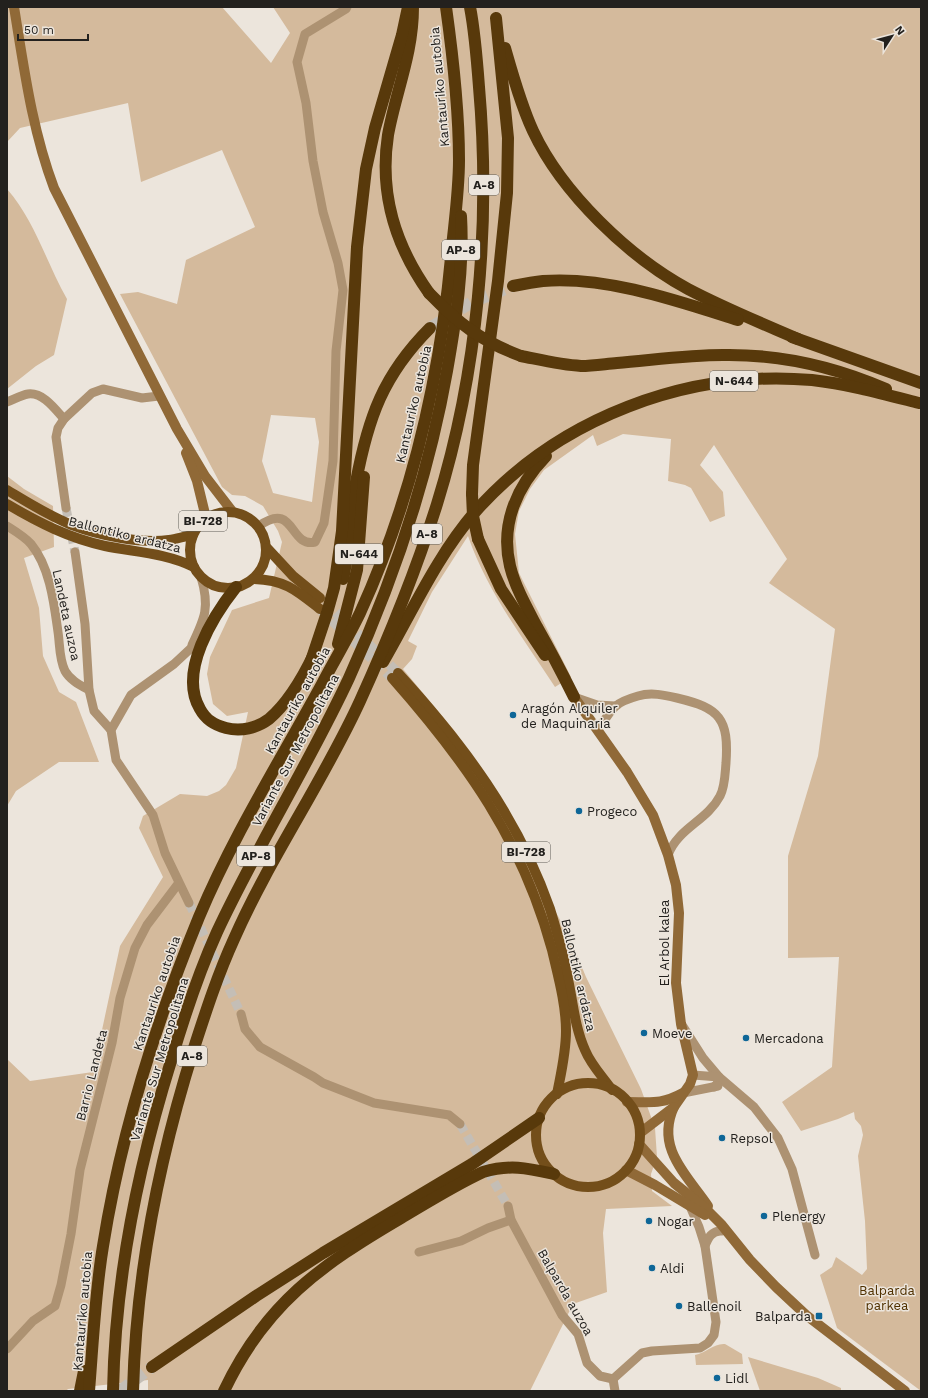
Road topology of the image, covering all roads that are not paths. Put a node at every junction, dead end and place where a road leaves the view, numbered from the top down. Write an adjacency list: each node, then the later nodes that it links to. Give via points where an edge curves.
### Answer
1 (14, 7): 13 (street, via 24,72 42,155 54,188)
2 (347, 7): 26 (street, via 305,34 297,62 323,212 343,290 336,350 333,460 329,497 324,523 315,542 303,541 283,519 269,519)
3 (408, 7): 38 (highway, via 366,169 357,247 342,531 334,588)
4 (413, 7): 15 (highway, bridge, via 413,25 406,66 388,134 385,163 387,195 399,239 415,273 429,293 453,318 477,336 501,348 521,356 550,362 582,366 723,355 785,358 850,374)
5 (446, 7): 8 (highway, Kantauriko autobia / A-8, via 453,63)
6 (470, 7): 42 (highway, A-8, via 479,88 484,174 474,338 460,415 438,502 412,577)
7 (495, 12): 11 (highway, via 523,105 534,132 546,154 572,190 598,219 625,245 657,270 688,289); 41 (highway, bridge, via 508,138 507,194 473,465 473,516 478,539 501,589)
8 (459, 162): 39 (highway, Kantauriko autobia / A-8, via 450,276 436,377 424,430 408,486 380,565 359,615); 79 (highway, Variante Sur Metropolitana / AP-8, via 462,233 454,330 439,417 418,497 394,572 348,680 218,931 192,992 142,1166 124,1267 114,1356)
9 (513, 286): 11 (highway, via 561,281 622,288 690,305)
10 (430, 328): 18 (highway, N-644, via 392,373 379,397)
11 (798, 339): 12 (highway)
12 (921, 383)
13 (159, 396): 16 (street, via 142,398 103,389 92,393); 17 (street)
14 (7, 402): 16 (street, via 28,394 38,395)
15 (920, 403): 19 (highway, N-644, via 812,380 766,378 721,382 682,389 631,405 590,424)
16 (64, 419): 22 (street, via 56,437)
17 (177, 429): 23 (street, via 205,476); 24 (street, via 197,481)
18 (366, 438): 38 (highway, via 356,482 340,590 323,637); 39 (highway, N-644, via 357,570)
19 (558, 443): 41 (highway, N-644, via 534,468 518,492 511,508 507,547 510,567 521,596); 42 (highway, N-644, via 510,477 457,536)
20 (7, 490): 27 (main road, Ballontiko ardatza / BI-728, via 72,525 108,534 168,540)
21 (7, 504): 30 (main road, Ballontiko ardatza, via 68,536 168,557)
22 (66, 508)
23 (232, 512): 24 (main road, BI-728, via 222,512); 26 (main road, BI-728, via 247,516)
24 (206, 518): 27 (main road, BI-728)
25 (7, 526): 40 (street, Landeta auzoa, via 31,543 39,556 48,579 60,655 66,671 77,683)
26 (259, 526): 28 (main road)
27 (193, 534): 30 (main road, BI-728, via 190,557)
28 (267, 548): 32 (main road, via 261,570); 34 (main road, via 293,576)
29 (75, 552): 40 (street, via 85,624)
30 (194, 567): 31 (main road, BI-728)
31 (201, 577): 33 (main road, BI-728, via 224,588); 37 (street, via 206,592 207,609)
32 (254, 579): 33 (main road, BI-728); 35 (main road, BI-728, via 272,580 286,585)
33 (236, 587): 36 (highway, via 223,604)
34 (320, 598)
35 (320, 609)
36 (208, 632): 37 (street); 38 (highway, via 195,665 193,691 204,715 219,726 231,729 250,728 268,720 285,701)
37 (190, 650): 45 (street, via 131,695)
38 (311, 660)
39 (330, 668): 73 (highway, Kantauriko autobia / A-8, via 221,869 177,974 144,1072 120,1155 102,1246)
40 (89, 690): 45 (street, via 94,711)
41 (574, 697): 43 (street, via 597,705); 44 (street, El Arbol kalea)
42 (360, 699): 80 (highway, A-8, via 234,937 209,1002 182,1086 161,1170 144,1265 134,1356)
43 (614, 706): 44 (street, via 608,717); 46 (street, via 646,694 670,697 699,704 711,710 726,731 726,768 721,796 710,811 684,831 672,845)
44 (596, 728): 46 (street, El Arbol kalea, via 653,815)
45 (111, 730): 47 (street, via 116,760 153,816)
46 (668, 855): 50 (street, El Arbol kalea, via 676,885 676,983)
47 (178, 884): 48 (street); 74 (street, Barrio Landeta, via 147,924 135,948 120,998 112,1043 80,1170 61,1285 55,1306 33,1321)
48 (189, 903)
49 (241, 1014): 59 (street, via 246,1029 260,1047 323,1083 374,1103 449,1115)
50 (681, 1024): 51 (street, El Arbol kalea); 52 (street, El Arbol kalea, via 703,1058)
51 (693, 1075): 52 (street); 54 (street)
52 (722, 1080): 54 (street, via 714,1087); 72 (street, El Arbol kalea, via 754,1107 778,1138 792,1169)
53 (612, 1090): 55 (main road, BI-728, via 596,1085 578,1085); 55 (main road, Ballontiko ardatza / BI-728, via 592,1062 579,1036 567,971 549,908 510,819 475,764 439,718 395,676 471,774 505,830 540,912 557,972 566,1030); 56 (main road, BI-728)
54 (683, 1093): 56 (street, via 668,1101 657,1103); 57 (street)
55 (557, 1094): 58 (main road, BI-728)
56 (627, 1102): 60 (main road, BI-728, via 636,1116)
57 (674, 1107): 60 (street); 68 (street, via 667,1127 669,1146)
58 (539, 1118): 63 (main road, BI-728, via 536,1130 538,1148 546,1165); 75 (highway, via 472,1164 256,1296)
59 (460, 1124)
60 (640, 1133): 61 (main road, BI-728)
61 (639, 1144): 62 (main road, BI-728); 68 (street, via 674,1183 705,1208)
62 (626, 1170): 63 (main road, BI-728, via 610,1182 591,1187 565,1182); 64 (street)
63 (554, 1174): 81 (highway, via 514,1166 483,1172 361,1241 308,1279 281,1305 245,1351)
64 (689, 1204): 67 (street); 68 (street)
65 (508, 1206): 66 (street, Balparda auzoa)
66 (511, 1220): 71 (street, via 461,1242); 76 (street, Balparda auzoa, via 562,1315 578,1334 587,1363 601,1377)
67 (699, 1227): 69 (street); 70 (street)
68 (721, 1227): 69 (street); 83 (street, via 776,1287 806,1315)
69 (711, 1235): 70 (street)
70 (705, 1246): 76 (street, via 716,1322 716,1332 712,1338 700,1348 642,1353)
71 (419, 1252)
72 (815, 1255)
73 (95, 1308): 77 (highway); 78 (highway, Kantauriko autobia / A-8)
74 (7, 1349)
75 (152, 1367)
76 (612, 1379): 82 (street)
77 (80, 1391)
78 (89, 1391)
79 (113, 1391)
80 (133, 1391)
81 (224, 1391)
82 (615, 1391)
83 (906, 1391)

